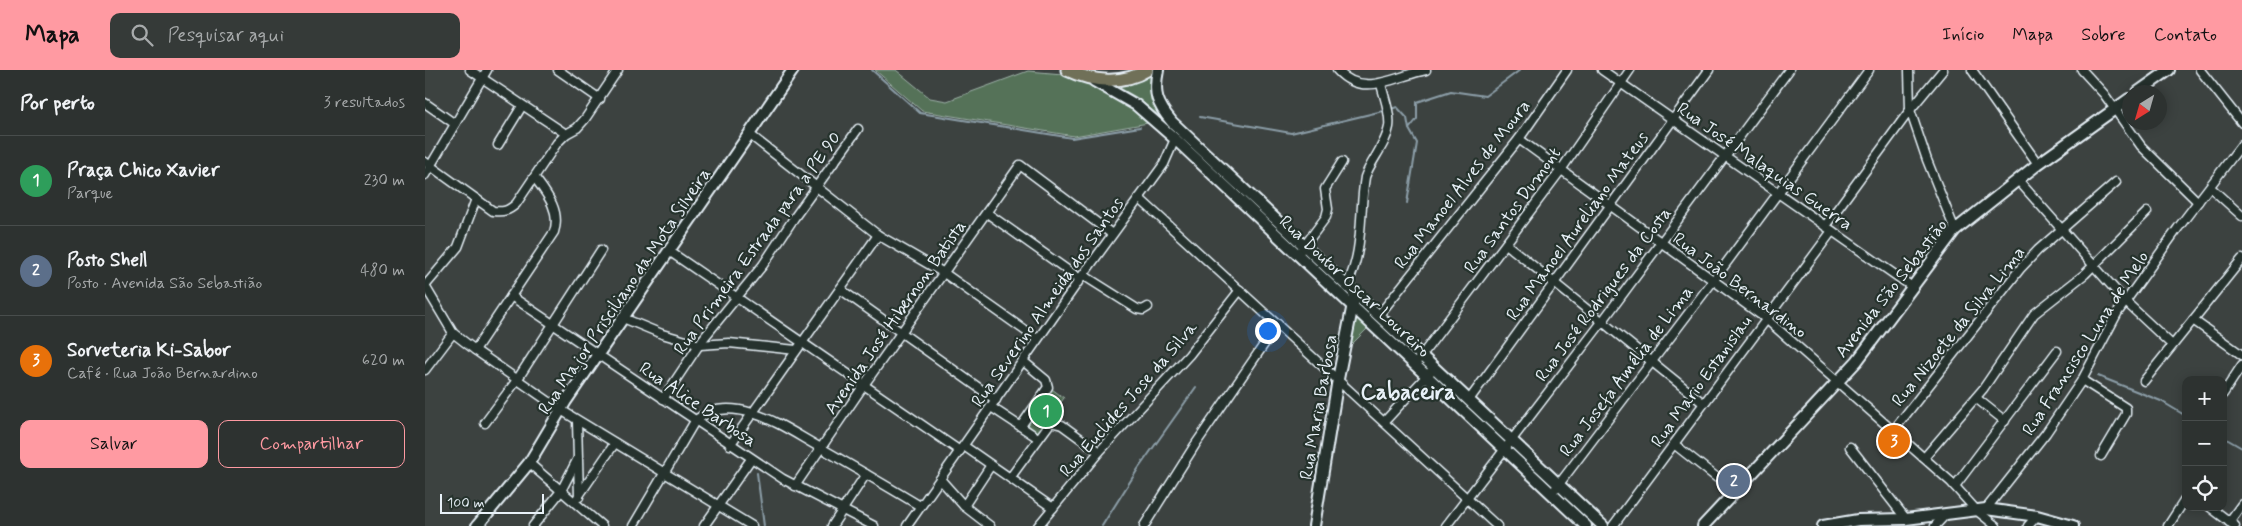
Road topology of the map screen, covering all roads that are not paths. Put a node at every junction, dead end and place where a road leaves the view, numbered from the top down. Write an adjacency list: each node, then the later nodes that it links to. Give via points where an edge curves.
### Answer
1 (470, 70): 23 (street)
2 (487, 70): 23 (street)
3 (558, 70): 28 (street)
4 (618, 70): 28 (street)
5 (793, 70): 39 (main road, Rua Major Prisciliano da Mota Silveira)
6 (1067, 70): 24 (main road)
7 (1147, 70): 24 (main road, via 1133,76)
8 (1158, 70): 70 (main road, Rua Doutor Oscar Loureiro, via 1155,88 1162,111)
9 (1337, 70): 26 (street, via 1359,84)
10 (1423, 70): 26 (street)
11 (1567, 70): 41 (street, Rua Manoel Alves de Moura)
12 (1602, 70): 25 (street, Rua José Malaquias Guerra)
13 (1630, 70): 25 (street, Rua Santos Dumont)
14 (1709, 70): 34 (street, Rua Manoel Aureliano Mateus)
15 (1789, 70): 44 (street, Rua José Rodrigues da Costa)
16 (1869, 70): 55 (street, Rua Josefa Amélia de Lima)
17 (1909, 70): 32 (street)
18 (1943, 70): 32 (street, Rua Mario Estanislau)
19 (1972, 70): 47 (street)
20 (2082, 70): 33 (street)
21 (2169, 70): 27 (main road)
22 (2200, 70): 35 (street)
23 (482, 78): 31 (street); 36 (street)
24 (1094, 80): 40 (main road, Rua Doutor Oscar Loureiro, via 1136,105)
25 (1621, 83): 34 (street, Rua José Malaquias Guerra); 48 (street, Rua Santos Dumont)
26 (1381, 84): 80 (street, via 1390,125 1365,177 1359,250)
27 (2148, 85)
28 (600, 99): 38 (street, via 577,128)
29 (425, 103): 36 (street)
30 (2122, 104): 33 (main road, Avenida São Sebastião)
31 (522, 106): 38 (street); 43 (street)
32 (1910, 110): 63 (street, Rua Mario Estanislau); 64 (street)
33 (2114, 110): 47 (main road, Avenida São Sebastião); 58 (street, via 2141,146)
34 (1673, 120): 44 (street, Rua José Malaquias Guerra); 59 (street, Rua Manoel Aureliano Mateus)
35 (2242, 123)
36 (455, 124): 46 (street)
37 (859, 129): 53 (street, Rua Primeira Estrada para a PE 90)
38 (566, 134): 50 (street)
39 (749, 134): 53 (street); 72 (main road, Rua Major Prisciliano da Mota Silveira)
40 (1175, 139): 56 (street, Rua Severino Almeida dos Santos, via 1164,164); 73 (main road, Rua Doutor Oscar Loureiro)
41 (1519, 139): 48 (street, Rua João Bernardino); 91 (street, Rua Manoel Alves de Moura)
42 (2242, 144): 54 (street, Rua Francisco Luna de Melo)
43 (497, 146)
44 (1725, 156): 55 (street, Rua José Malaquias Guerra); 69 (street, Rua José Rodrigues da Costa)
45 (1343, 162): 70 (street, via 1325,189 1326,217)
46 (428, 164): 49 (street); 57 (street)
47 (2038, 164): 51 (main road, Avenida São Sebastião)
48 (1561, 170): 59 (street, Rua João Bernardino); 68 (street, Rua Santos Dumont)
49 (425, 175)
50 (535, 178): 57 (street, via 510,210 493,210); 86 (street, via 551,200 557,222 554,232)
51 (2018, 180): 64 (main road, Avenida São Sebastião); 65 (street)
52 (2116, 182): 65 (street, Rua Nizoete da Silva Lima)
53 (816, 187): 67 (street); 87 (street, Rua Primeira Estrada para a PE 90, via 763,265)
54 (2210, 187): 58 (street, Rua Francisco Luna de Melo); 62 (street)
55 (1777, 192): 63 (street, Rua José Malaquias Guerra); 78 (street, Rua Josefa Amélia de Lima)
56 (1139, 198): 66 (street, Rua Severino Almeida dos Santos); 84 (street)
57 (476, 199): 81 (street, via 458,247)
58 (2198, 202): 88 (street, Rua Francisco Luna de Melo)
59 (1611, 206): 69 (street, Rua João Bernardino); 79 (street, Rua Manoel Aureliano Mateus)
60 (2147, 212): 75 (street)
61 (987, 213): 66 (street, Avenida José Hibernon Batista, via 1020,165); 76 (street, Avenida José Hibernon Batista); 77 (street)
62 (2242, 216)
63 (1829, 228): 82 (street, Rua José Malaquias Guerra); 93 (street, Rua Mario Estanislau)
64 (1955, 230): 82 (main road, Avenida São Sebastião)
65 (2062, 231): 75 (street); 137 (street, Rua Nizoete da Silva Lima, via 2020,269)
66 (1112, 234): 77 (street, Rua Severino Almeida dos Santos)
67 (878, 235): 76 (street); 83 (street)
68 (1506, 244): 79 (street); 109 (street, Rua Santos Dumont)
69 (1661, 244): 78 (street, Rua João Bernardino); 95 (street, Rua José Rodrigues da Costa)
70 (1305, 245): 73 (street); 80 (main road, Rua Doutor Oscar Loureiro)
71 (601, 250): 97 (street)
72 (669, 251): 87 (street); 92 (main road, Rua Major Prisciliano da Mota Silveira)
73 (1298, 255): 89 (main road, Rua Doutor Oscar Loureiro)
74 (2242, 260): 94 (street)
75 (2092, 264): 88 (street); 124 (street, via 2085,274 2034,314)
76 (944, 274): 98 (street, Avenida José Hibernon Batista); 100 (street)
77 (1081, 277): 90 (street, via 1137,309); 100 (street, Rua Severino Almeida dos Santos)
78 (1713, 281): 93 (street, Rua João Bernardino); 111 (street, Rua Josefa Amélia de Lima)
79 (1554, 283): 95 (street); 126 (street, Rua Manoel Aureliano Mateus)
80 (1347, 285): 85 (main road, Rua Doutor Oscar Loureiro)
81 (425, 286): 99 (street)
82 (1911, 286): 121 (main road, Avenida São Sebastião, via 1868,347)
83 (840, 289): 98 (street); 101 (street)
84 (1240, 290): 96 (street); 147 (street, Rua Euclides Jose da Silva, via 1189,354)
85 (1356, 294): 89 (main road, Rua Maria Barbosa); 91 (main road, Rua Doutor Oscar Loureiro)
86 (511, 296): 97 (street, Rua Alice Barbosa); 104 (street)
87 (736, 297): 101 (street); 102 (street, Rua Primeira Estrada para a PE 90)
88 (2126, 302): 103 (street); 119 (street, Rua Francisco Luna de Melo, via 2110,325)
89 (1353, 304): 112 (main road, Rua Doutor Oscar Loureiro); 117 (main road, Rua Maria Barbosa)
90 (1148, 307)
91 (1379, 315): 109 (main road, Rua Doutor Oscar Loureiro)
92 (623, 318): 102 (street); 107 (main road, Rua Major Prisciliano da Mota Silveira)
93 (1765, 318): 121 (street, Rua João Bernardino); 128 (street, Rua Mario Estanislau)
94 (2193, 320): 103 (street); 108 (street)
95 (1602, 322): 111 (street); 139 (street, Rua José Rodrigues da Costa)
96 (1278, 324): 117 (street); 191 (street)
97 (552, 325): 107 (street, Rua Alice Barbosa); 118 (street)
98 (903, 332): 122 (street, Avenida José Hibernon Batista); 127 (street)
99 (453, 333): 104 (street); 115 (street)
100 (1037, 339): 110 (street, Rua Severino Almeida dos Santos)
101 (801, 342): 105 (street); 122 (street)
102 (700, 345): 105 (street, via 729,343); 125 (street, Rua Primeira Estrada para a PE 90)
103 (2172, 345): 120 (street)
104 (475, 350): 118 (street)
105 (796, 350): 130 (street)
106 (2057, 351): 132 (street)
107 (599, 355): 125 (street, Rua Alice Barbosa); 129 (main road, Rua Major Prisciliano da Mota Silveira)
108 (2242, 355)
109 (1422, 356): 112 (street, Rua Santos Dumont); 114 (main road, Rua Doutor Oscar Loureiro)
110 (1023, 361): 127 (street, Rua Severino Almeida dos Santos); 136 (street, via 1046,380 1048,387)
111 (1652, 362): 128 (street); 158 (street, Rua Josefa Amélia de Lima)
112 (1414, 365): 116 (main road, Rua Doutor Oscar Loureiro)
113 (2242, 365): 123 (street)
114 (1434, 368): 116 (street); 126 (main road, Rua Doutor Oscar Loureiro)
115 (425, 370)
116 (1428, 377): 134 (street); 146 (main road, Rua Doutor Oscar Loureiro)
117 (1338, 379): 134 (street); 192 (main road, Rua Maria Barbosa)
118 (517, 380): 129 (street); 135 (street)
119 (2083, 380): 148 (street, via 2126,408 2126,414); 172 (street, Rua Francisco Luna de Melo, via 2046,434)
120 (2144, 381)
121 (1837, 382): 137 (street, Rua João Bernardino); 162 (main road, Avenida São Sebastião)
122 (864, 385): 143 (street, Avenida José Hibernon Batista); 144 (street)
123 (2227, 388)
124 (1976, 398): 132 (street); 149 (street)
125 (663, 399): 133 (street, Rua Alice Barbosa)
126 (1469, 400): 139 (main road, Rua Doutor Oscar Loureiro)
127 (993, 403): 136 (street); 144 (street, Rua Severino Almeida dos Santos)
128 (1703, 404): 141 (street, Rua Mario Estanislau)
129 (561, 410): 131 (street); 152 (main road, Rua Major Prisciliano da Mota Silveira)
130 (753, 413): 133 (street, via 713,410); 142 (street); 143 (street)
131 (577, 421): 140 (street); 151 (street, Rua Major Prisciliano da Mota Silveira)
132 (2005, 421): 160 (street)
133 (695, 422): 142 (street, Rua Alice Barbosa); 154 (street)
134 (1385, 422): 164 (street)
135 (485, 423)
136 (1021, 426): 138 (street)
137 (1893, 431): 149 (street, Rua João Bernardino)
138 (1038, 438): 147 (street, via 1047,426 1056,422); 156 (street)
139 (1511, 440): 146 (street, Rua José Rodrigues da Costa); 158 (main road, Rua Doutor Oscar Loureiro)
140 (615, 442): 154 (street); 165 (street)
141 (1674, 444): 162 (street); 197 (street, Rua Mario Estanislau)
142 (730, 445): 150 (street, Rua Alice Barbosa)
143 (821, 448): 155 (street); 159 (street, Avenida José Hibernon Batista)
144 (962, 448): 153 (street); 157 (street, Rua Severino Almeida dos Santos)
145 (1850, 448): 177 (street)
146 (1504, 449): 163 (main road, Rua Doutor Oscar Loureiro); 164 (street, Rua José Rodrigues da Costa)
147 (1099, 452): 171 (street, Rua Euclides Jose da Silva)
148 (2101, 456)
149 (1924, 458): 160 (street, Rua João Bernardino)
150 (751, 459): 159 (street, Rua Alice Barbosa); 168 (street)
151 (577, 460): 161 (street); 165 (street, Rua Major Prisciliano da Mota Silveira)
152 (529, 463): 161 (street); 181 (main road, Rua Major Prisciliano da Mota Silveira)
153 (991, 464): 156 (street); 170 (street)
154 (666, 473): 168 (street); 183 (street)
155 (866, 474): 169 (street); 173 (street)
156 (1010, 478): 171 (street)
157 (939, 479): 169 (street, Rua Severino Almeida dos Santos); 170 (street)
158 (1559, 484): 163 (street, Rua Josefa Amélia de Lima); 196 (main road, Rua Doutor Oscar Loureiro)
159 (795, 486): 173 (street, Rua Alice Barbosa)
160 (1955, 486): 172 (street, Rua João Bernardino)
161 (561, 490): 165 (street); 182 (street)
162 (1735, 492): 180 (main road, Avenida São Sebastião)
163 (1551, 493): 195 (main road, Rua Doutor Oscar Loureiro)
164 (1467, 498): 193 (street, Rua José Rodrigues da Costa); 194 (street)
165 (577, 500): 179 (street)
166 (2242, 504): 178 (street)
167 (2182, 505): 203 (street)
168 (720, 506): 184 (street); 185 (street)
169 (920, 506): 188 (street, Rua Severino Almeida dos Santos)
170 (964, 506): 189 (street)
171 (1053, 508): 190 (street, Rua Euclides Jose da Silva)
172 (1981, 509): 175 (main road); 176 (main road); 200 (street, Rua João Bernardino)
173 (842, 510): 186 (street); 187 (street, Rua Alice Barbosa)
174 (2215, 511): 178 (street)
175 (1947, 514): 177 (main road); 199 (street)
176 (2037, 516): 201 (street); 202 (main road)
177 (1906, 519): 198 (main road, via 1858,520)
178 (2232, 524)
179 (598, 525)
180 (1707, 525)
181 (477, 526)
182 (533, 526)
183 (633, 526)
184 (704, 526)
185 (752, 526)
186 (832, 526)
187 (874, 526)
188 (907, 526)
189 (990, 526)
190 (1039, 526)
191 (1144, 526)
192 (1314, 526)
193 (1446, 526)
194 (1497, 526)
195 (1586, 526)
196 (1603, 526)
197 (1613, 526)
198 (1823, 526)
199 (1935, 526)
200 (1996, 526)
201 (2028, 526)
202 (2073, 526)
203 (2169, 526)

